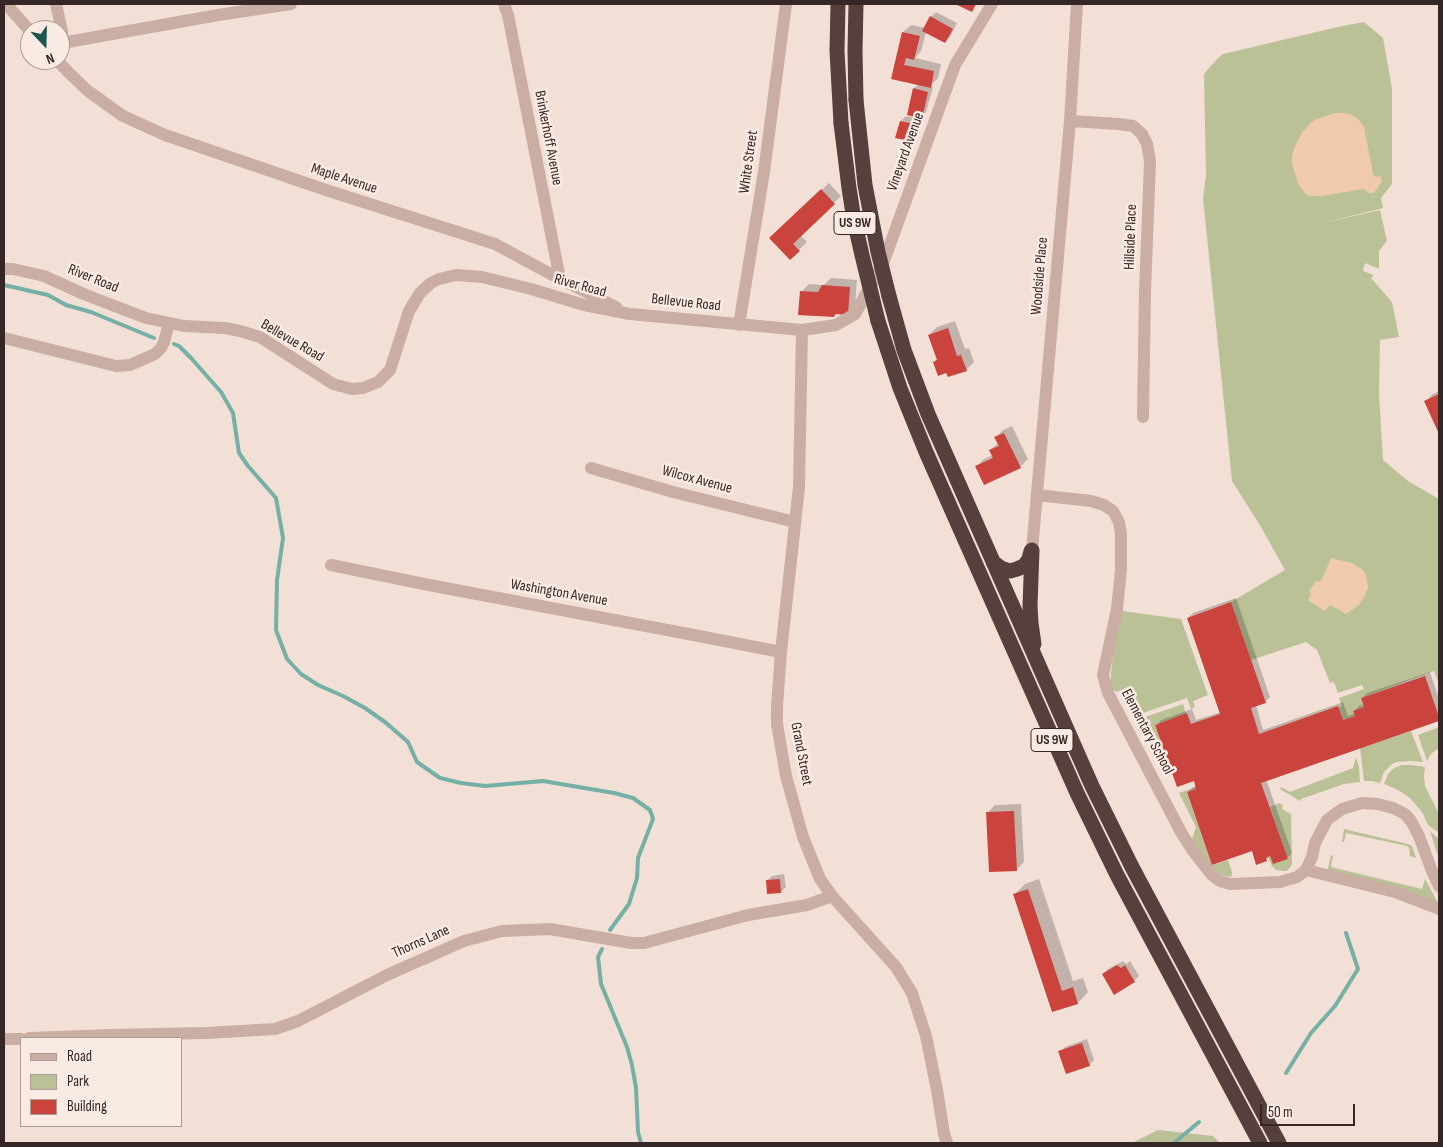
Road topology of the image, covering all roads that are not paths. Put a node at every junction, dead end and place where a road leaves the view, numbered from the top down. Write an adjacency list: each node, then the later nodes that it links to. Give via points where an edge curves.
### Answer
1 (6, 4): 10 (street)
2 (56, 4): 11 (street)
3 (291, 4): 12 (street)
4 (504, 4): 16 (street, Brinkerhoff Avenue)
5 (786, 4): 20 (street, White Street, via 764,172)
6 (838, 4): 40 (highway, US 9W, bridge, via 841,123 854,220 878,321 900,388 1077,793 1117,875)
7 (856, 4): 28 (highway, US 9W, bridge, via 856,100 878,252 904,350 941,446)
8 (992, 4): 21 (street, Vineyard Avenue, via 955,65 884,261 855,314 836,325)
9 (1077, 4): 14 (street, Woodside Place)
10 (20, 20)
11 (60, 20)
12 (70, 43)
13 (66, 70): 16 (street, Maple Avenue, via 88,91 123,116 165,135 495,244)
14 (1070, 121): 23 (street, Hillside Place, via 1132,126 1142,134 1147,144 1150,161); 25 (street, Woodside Place)
15 (4, 269): 19 (street, River Road, via 44,276 146,318)
16 (560, 279): 18 (street, Maple Avenue)
17 (523, 287): 18 (street, River Road, via 584,306); 19 (street, Bellevue Road, via 456,275 431,283 409,311 390,370 378,382 363,388 332,384 260,337 224,328)
18 (630, 314): 20 (street, Bellevue Road)
19 (169, 323): 22 (street, via 161,348 130,365 116,366)
20 (739, 325): 21 (street, Vineyard Avenue)
21 (802, 330): 26 (street, Grand Street, via 799,487)
22 (4, 338)
23 (1144, 417)
24 (591, 468): 26 (street, Wilcox Avenue)
25 (1037, 495): 27 (street, Woodside Place); 32 (street, Elementary School, via 1104,505 1119,522 1122,552 1120,590 1103,675 1108,693 1198,859 1212,876 1230,884 1280,882 1297,877)
26 (795, 522): 30 (street, Grand Street)
27 (1032, 550): 28 (highway, via 1024,566 1017,570 1010,571); 31 (highway, via 1031,623)
28 (992, 562): 31 (highway, US 9W)
29 (331, 566): 30 (street, Washington Avenue)
30 (781, 652): 34 (street, Grand Street, via 777,724 786,776 820,879)
31 (1043, 676): 41 (highway, US 9W, via 1132,867)
32 (1306, 870): 33 (street, via 1327,820 1342,809 1362,803 1378,804 1393,808 1411,820); 35 (street, via 1395,892)
33 (1439, 886)
34 (832, 896): 36 (street, Thorns Lane, via 807,906 748,915 644,943 550,929 502,931 464,941 275,1029); 39 (street, Grand Street, via 896,967 912,993 926,1036)
35 (1439, 909)
36 (57, 1037)
37 (4, 1039): 38 (street)
38 (20, 1039)
39 (947, 1143)
40 (1260, 1143)
41 (1279, 1143)

